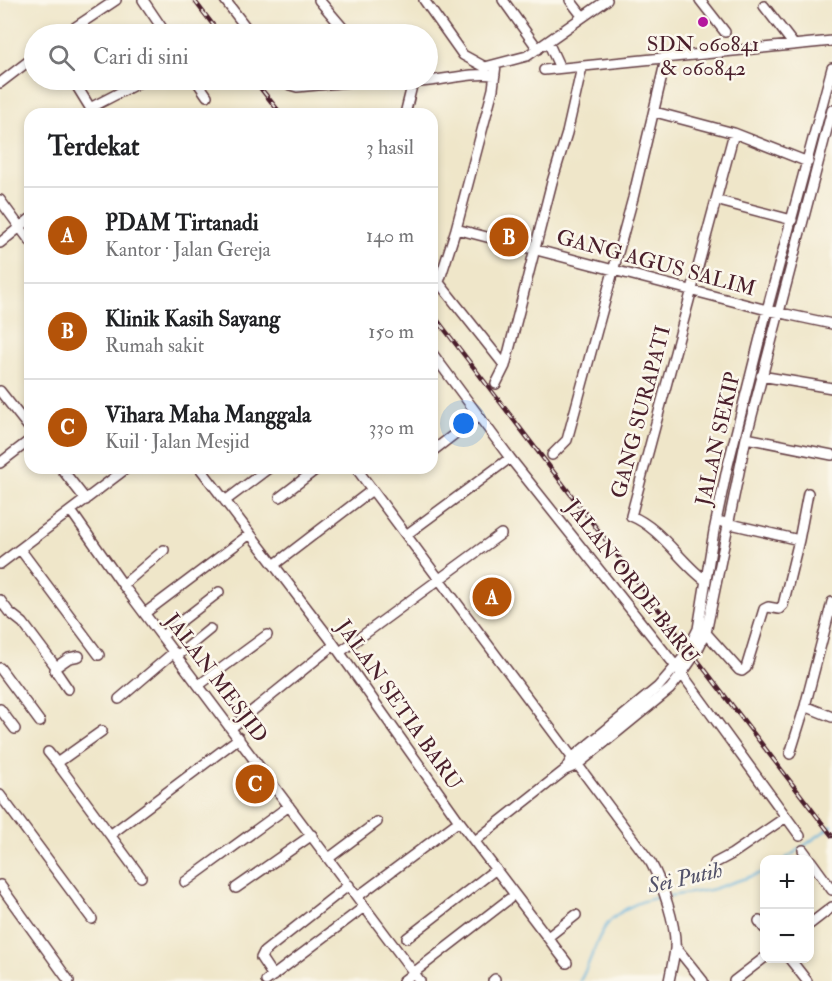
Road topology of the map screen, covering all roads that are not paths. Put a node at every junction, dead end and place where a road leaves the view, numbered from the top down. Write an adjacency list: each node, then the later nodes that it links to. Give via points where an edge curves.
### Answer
1 (116, 0): 12 (street)
2 (143, 0): 13 (street)
3 (225, 0): 14 (street)
4 (319, 0): 15 (street)
5 (424, 0): 26 (street, via 463,55)
6 (503, 0): 20 (street)
7 (570, 0): 11 (street)
8 (607, 0): 11 (street)
9 (700, 0): 16 (street)
10 (764, 6): 19 (street)
11 (583, 17): 18 (street)
12 (80, 24)
13 (159, 24)
14 (243, 24)
15 (339, 24)
16 (725, 32)
17 (832, 41): 19 (street)
18 (549, 42): 20 (street); 24 (street)
19 (794, 45): 21 (street)
20 (538, 49): 26 (street)
21 (666, 59): 23 (street); 39 (street)
22 (24, 65): 29 (street)
23 (582, 67): 24 (street); 52 (street)
24 (560, 68): 27 (street)
25 (832, 68): 40 (street, JALAN SEKIP)
26 (496, 70): 28 (street); 49 (street)
27 (544, 70)
28 (438, 79)
29 (0, 83)
30 (79, 90): 35 (street)
31 (127, 90): 36 (street)
32 (203, 90): 34 (street)
33 (411, 90): 37 (street)
34 (207, 96)
35 (90, 108)
36 (97, 108)
37 (406, 108)
38 (832, 110): 41 (street, JALAN SEKIP)
39 (655, 112): 42 (street); 53 (street)
40 (819, 123): 41 (street); 43 (street, JALAN SEKIP)
41 (830, 132): 57 (street, JALAN SEKIP)
42 (734, 133): 43 (street); 55 (street)
43 (808, 162): 46 (street, JALAN SEKIP)
44 (0, 200): 48 (street)
45 (723, 202): 46 (street)
46 (792, 220): 56 (street, JALAN SEKIP)
47 (24, 224): 48 (street)
48 (20, 227): 50 (street); 51 (street)
49 (456, 229): 52 (street, GANG AGUS SALIM); 54 (street)
50 (24, 233)
51 (0, 243)
52 (536, 249): 53 (street, GANG AGUS SALIM); 60 (street)
53 (613, 271): 55 (street, GANG AGUS SALIM); 70 (street, via 567,440)
54 (439, 282): 60 (street)
55 (693, 291): 56 (street, GANG AGUS SALIM); 96 (street, GANG SURAPATI, via 631,516 653,529)
56 (767, 310): 57 (street, GANG AGUS SALIM); 86 (street, JALAN SEKIP, via 727,469)
57 (778, 313): 58 (street, GANG AGUS SALIM); 61 (street, JALAN SEKIP)
58 (832, 324)
59 (438, 361): 65 (street, JALAN ORDE BARU)
60 (505, 366): 62 (street)
61 (761, 376): 63 (street); 67 (street, JALAN SEKIP)
62 (496, 384)
63 (832, 388)
64 (2, 396): 66 (street)
65 (478, 416): 69 (street); 72 (street, JALAN ORDE BARU)
66 (24, 422)
67 (746, 438): 71 (street); 86 (street, JALAN SEKIP)
68 (24, 445): 73 (street)
69 (438, 447)
70 (552, 455)
71 (832, 455)
72 (510, 459): 89 (street); 114 (street, JALAN ORDE BARU)
73 (0, 463)
74 (66, 474): 83 (street)
75 (119, 474): 83 (street)
76 (205, 474): 84 (street, JALAN SETIA BARU)
77 (261, 474): 84 (street)
78 (310, 474): 82 (street)
79 (360, 474): 80 (street)
80 (372, 490): 89 (street); 94 (street)
81 (808, 493): 90 (street)
82 (280, 497)
83 (86, 500): 85 (street)
84 (225, 501): 87 (street, JALAN SETIA BARU)
85 (71, 511): 91 (street); 97 (street, JALAN MESJID)
86 (722, 522): 90 (street); 96 (street, JALAN SEKIP); 103 (street, JALAN SEKIP)
87 (250, 534): 94 (street, JALAN SETIA BARU); 101 (street)
88 (501, 534): 95 (street)
89 (406, 535): 95 (street)
90 (799, 540): 103 (street, via 783,605 764,609 746,668 739,670)
91 (20, 549): 93 (street); 110 (street)
92 (164, 550): 97 (street)
93 (0, 564)
94 (274, 565): 108 (street, JALAN SETIA BARU)
95 (439, 578): 108 (street); 128 (street)
96 (706, 581): 103 (street, JALAN SEKIP)
97 (123, 585): 101 (street, JALAN MESJID)
98 (219, 592): 105 (street)
99 (0, 600): 112 (street)
100 (832, 602): 106 (street)
101 (145, 613): 105 (street, JALAN MESJID)
102 (210, 628): 109 (street)
103 (702, 631): 114 (street, JALAN SEKIP)
104 (267, 635): 115 (street)
105 (162, 636): 109 (street, JALAN MESJID)
106 (821, 644): 107 (street); 118 (street)
107 (832, 646)
108 (337, 648): 122 (street); 133 (street, JALAN SETIA BARU)
109 (175, 654): 115 (street, JALAN MESJID); 117 (street)
110 (99, 655)
111 (79, 656): 112 (street)
112 (56, 667): 116 (street)
113 (0, 668): 121 (street)
114 (679, 671): 128 (street, JALAN SEKIP, via 670,689); 132 (street, JALAN ORDE BARU)
115 (199, 685): 122 (street, JALAN MESJID)
116 (68, 689)
117 (119, 699)
118 (805, 706): 120 (street); 127 (street)
119 (0, 709): 123 (street)
120 (831, 714)
121 (40, 722)
122 (231, 728): 125 (street, JALAN MESJID)
123 (15, 729)
124 (102, 731): 129 (street)
125 (239, 738): 131 (street, JALAN MESJID); 135 (street)
126 (48, 752): 129 (street)
127 (790, 754)
128 (574, 762): 138 (street, JALAN SEKIP); 158 (street, via 651,863 668,906)
129 (57, 764): 135 (street)
130 (0, 795): 154 (street)
131 (290, 806): 136 (street, JALAN MESJID); 144 (street)
132 (786, 817): 137 (street, JALAN ORDE BARU); 141 (street)
133 (459, 821): 138 (street, JALAN SETIA BARU); 149 (street)
134 (377, 822): 140 (street)
135 (110, 835): 143 (street)
136 (312, 835): 140 (street, JALAN MESJID); 147 (street)
137 (800, 836)
138 (475, 841): 142 (street, JALAN SETIA BARU)
139 (803, 850): 148 (street)
140 (329, 858): 146 (street, JALAN MESJID)
141 (715, 863)
142 (496, 869): 156 (street, JALAN SETIA BARU); 157 (street)
143 (141, 877)
144 (185, 882)
145 (0, 885): 164 (street)
146 (349, 885): 149 (street, JALAN MESJID); 163 (street, via 264,952 261,958)
147 (236, 888)
148 (832, 890)
149 (357, 897): 151 (street, JALAN MESJID)
150 (509, 898): 162 (street)
151 (364, 907): 162 (street, JALAN MESJID); 163 (street)
152 (832, 907): 155 (street)
153 (576, 915): 156 (street)
154 (92, 919)
155 (814, 921)
156 (548, 937): 160 (street, JALAN SETIA BARU)
157 (407, 938)
158 (675, 946): 167 (street); 168 (street)
159 (760, 962): 169 (street)
160 (567, 963)
161 (793, 963): 170 (street)
162 (414, 973): 165 (street); 166 (street, JALAN MESJID)
163 (270, 978)
164 (69, 981)
165 (403, 981)
166 (420, 981)
167 (669, 981)
168 (703, 981)
169 (734, 981)
170 (807, 981)

